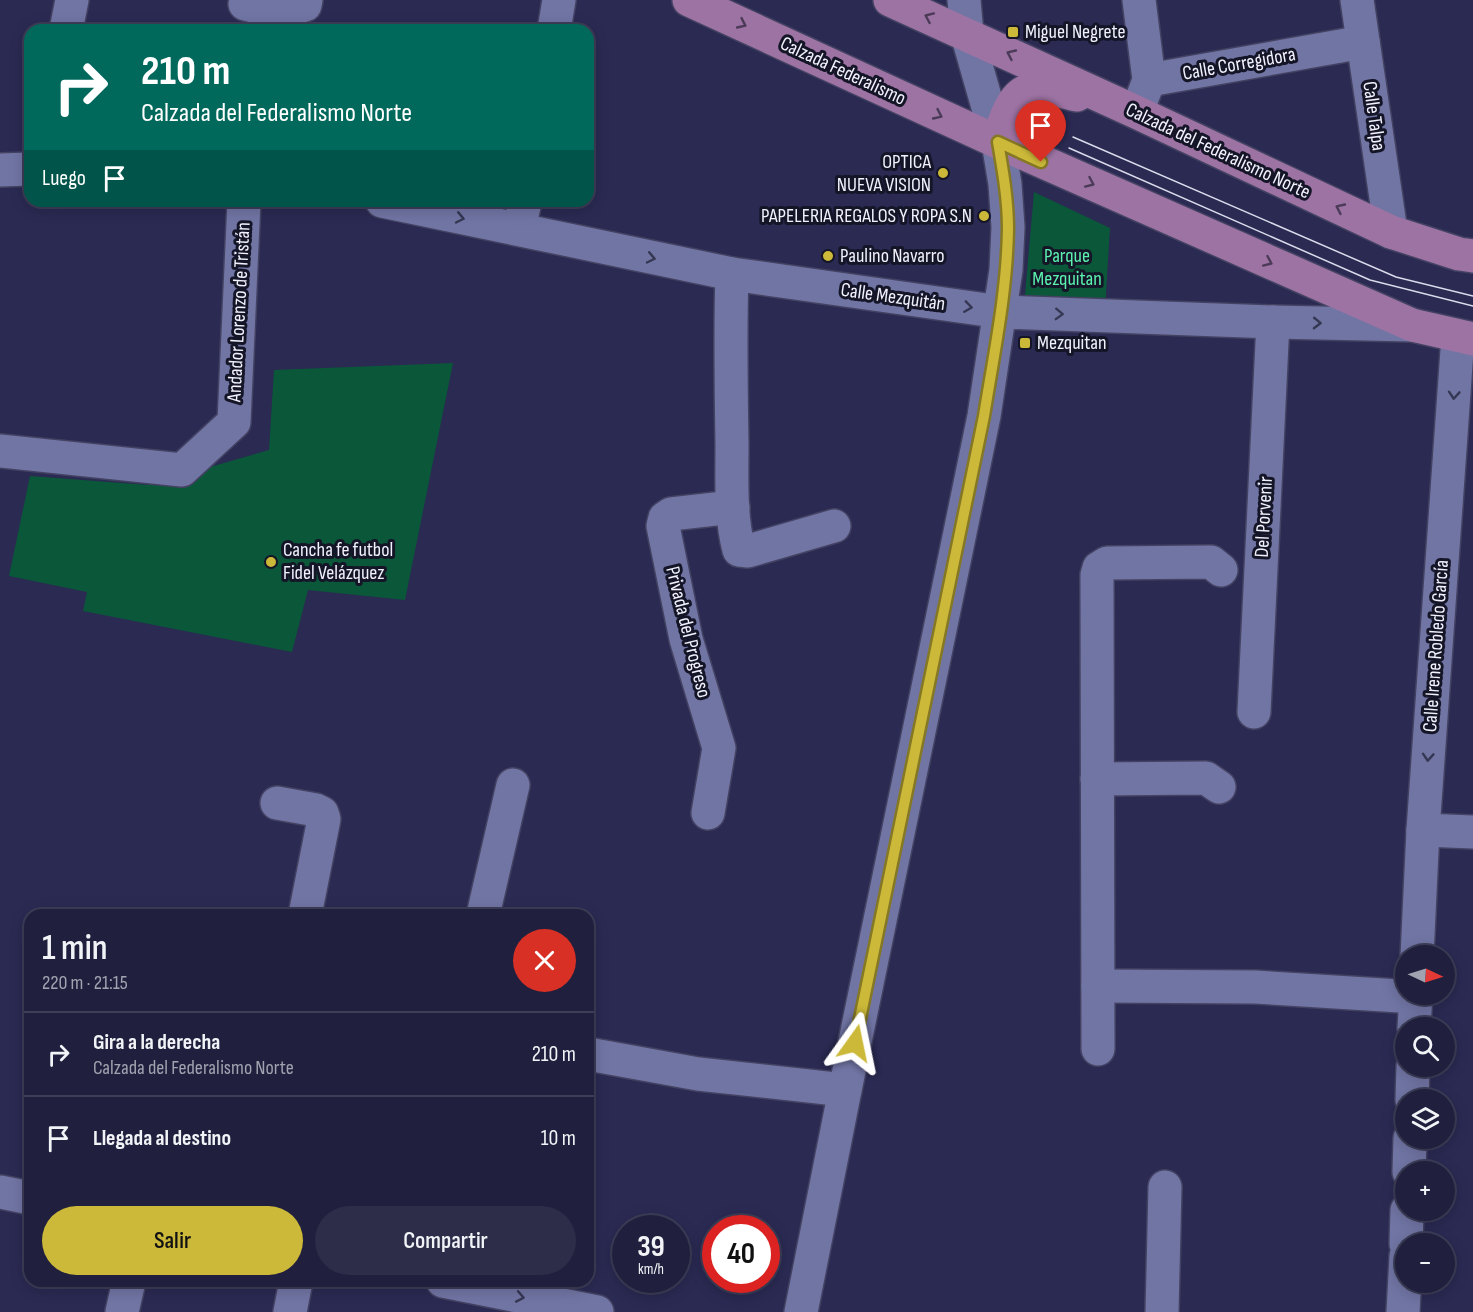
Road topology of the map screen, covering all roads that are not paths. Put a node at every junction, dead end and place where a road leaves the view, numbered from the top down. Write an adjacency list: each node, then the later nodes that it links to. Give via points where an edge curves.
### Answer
1 (72, 0): 10 (street)
2 (306, 0): 9 (street, via 305,5 282,13)
3 (559, 0): 11 (street)
4 (689, 0): 16 (main road, Calzada Federalismo, one-way to 16)
5 (890, 0): 12 (main road, one-way to 5)
6 (964, 0): 12 (street)
7 (1139, 0): 14 (street)
8 (1357, 0): 13 (street, Calle Talpa)
9 (244, 4)
10 (67, 24)
11 (555, 24)
12 (967, 34): 15 (main road, Calzada del Federalismo Norte, one-way to 12); 16 (street)
13 (1363, 42): 14 (street, Calle Corregidora); 21 (street, Calle Talpa)
14 (1149, 80): 15 (street)
15 (1123, 106): 16 (main road, via 1042,88 1031,90 1013,102); 21 (main road, Calzada del Federalismo Norte, one-way to 15)
16 (998, 142): 24 (street, via 1008,227); 26 (main road, one-way to 26)
17 (24, 169): 18 (street)
18 (0, 170)
19 (244, 207): 28 (street, Andador Lorenzo de Tristán, via 234,422 182,470)
20 (411, 207): 23 (street, Calle Mezquitán, one-way to 23)
21 (1391, 232): 22 (main road, Calzada del Federalismo Norte)
22 (1473, 256)
23 (732, 274): 24 (street, Calle Mezquitán, one-way to 24); 29 (street)
24 (1001, 312): 25 (street, Calle Mezquitán, one-way to 25); 47 (street, via 984,416)
25 (1273, 322): 26 (street, Calle Mezquitán, one-way to 26); 32 (street, Del Porvenir)
26 (1412, 325): 27 (main road)
27 (1466, 338): 38 (street, Calle Irene Robledo García, one-way to 38)
28 (0, 451)
29 (733, 507): 30 (street, via 739,550 748,551); 37 (street, Privada del Progreso, via 671,514 663,526 686,639 719,747)
30 (834, 526)
31 (1221, 570): 33 (street, via 1211,562 1107,563 1099,568)
32 (1254, 712)
33 (1097, 779): 35 (street, via 1206,778); 43 (street)
34 (513, 785): 41 (street)
35 (1219, 787)
36 (277, 803): 40 (street, via 316,810 324,819)
37 (708, 813)
38 (1423, 830): 39 (street); 42 (street, Calle Irene Robledo García)
39 (1473, 832)
40 (306, 909)
41 (484, 909)
42 (1418, 945)
43 (1098, 986): 44 (street, via 1255,987); 45 (street)
44 (1415, 1006)
45 (1098, 1049)
46 (594, 1055): 47 (street, via 698,1074)
47 (845, 1090): 58 (street)
48 (1166, 1187): 59 (street)
49 (0, 1192): 50 (street)
50 (24, 1197)
51 (128, 1287): 55 (street)
52 (295, 1287): 56 (street)
53 (472, 1287): 57 (street, one-way to 57)
54 (1404, 1293): 60 (street)
55 (122, 1312)
56 (290, 1312)
57 (597, 1312)
58 (801, 1312)
59 (1162, 1312)
60 (1403, 1312)

